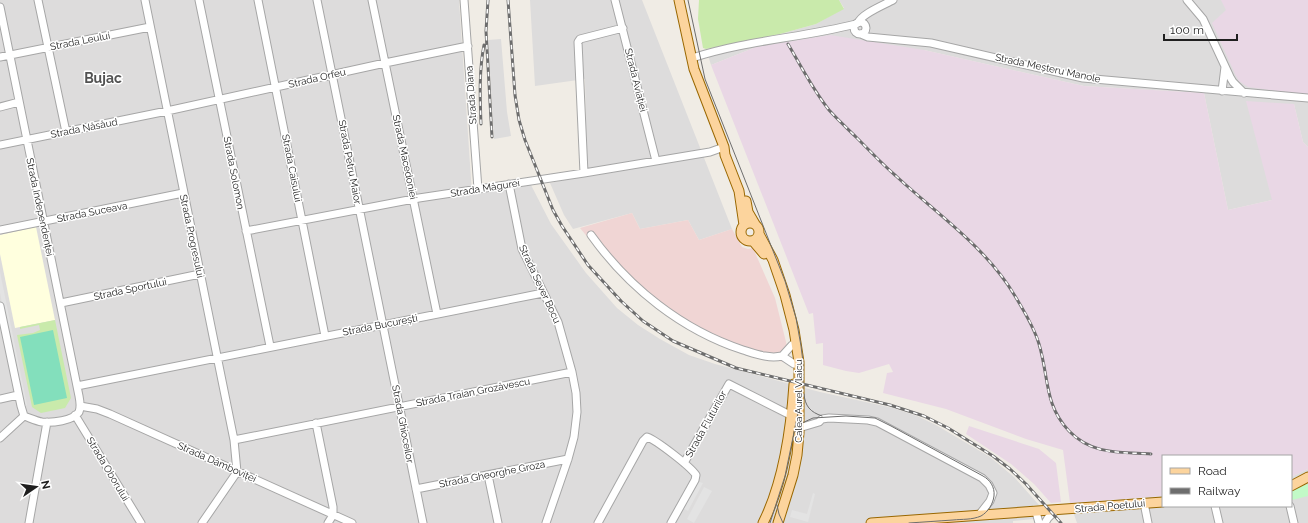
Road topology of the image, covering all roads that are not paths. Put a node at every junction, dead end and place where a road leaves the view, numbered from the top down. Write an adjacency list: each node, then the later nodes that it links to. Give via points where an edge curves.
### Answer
1 (38, 0): 22 (street)
2 (145, 0): 16 (street, Strada Progresului)
3 (199, 0): 33 (street, Strada Solomon)
4 (258, 0): 29 (street, Strada Caisului)
5 (317, 0): 28 (street, Strada Petru Maior)
6 (372, 0): 26 (street, Strada Macedoniei)
7 (464, 0): 21 (street, Strada Diana)
8 (615, 0): 17 (street, Strada Aviației)
9 (679, 0): 25 (main road, Calea Aurel Vlaicu)
10 (893, 0): 13 (street)
11 (1187, 0): 27 (street, via 1203,19)
12 (0, 7): 23 (street, Strada Independenței)
13 (869, 14): 14 (street); 15 (street)
14 (857, 23): 15 (street); 18 (street); 19 (street, via 854,28)
15 (865, 26): 19 (street, via 865,31); 20 (street)
16 (150, 27): 22 (street, Strada Leului); 36 (street, Strada Progresului)
17 (623, 28): 41 (street, Strada Aviației); 42 (street, via 580,39 578,42)
18 (834, 29): 19 (street, Strada Meșteru Manole); 25 (street, via 738,45)
19 (859, 33): 20 (street, Strada Meșteru Manole)
20 (876, 37): 30 (street, Strada Meșteru Manole, via 931,43 1083,78)
21 (468, 46): 26 (street, Strada Orfeu); 44 (street, Strada Diana)
22 (48, 47): 23 (street, Strada Leului); 37 (street)
23 (9, 55): 24 (street, Strada Leului); 34 (street, Strada Independenței)
24 (0, 57)
25 (692, 58): 40 (main road, Calea Aurel Vlaicu)
26 (385, 63): 28 (street, Strada Orfeu); 46 (street, Strada Macedoniei)
27 (1225, 67): 30 (street); 31 (street, via 1233,82)
28 (332, 74): 29 (street, Strada Orfeu); 47 (street, Strada Petru Maior)
29 (276, 88): 33 (street, Strada Orfeu); 48 (street, Strada Caisului)
30 (1222, 91): 31 (street, Strada Meșteru Manole)
31 (1244, 93): 32 (street, Strada Meșteru Manole)
32 (1308, 98)
33 (219, 100): 36 (street, Strada Orfeu); 53 (street, Strada Solomon)
34 (19, 102): 35 (street); 38 (street, Strada Independenței)
35 (0, 107)
36 (167, 111): 37 (street, Strada Năsăud); 45 (street, Strada Progresului)
37 (66, 132): 38 (street, Strada Năsăud)
38 (26, 140): 39 (street, Strada Năsăud); 49 (street, Strada Independenței)
39 (0, 145)
40 (724, 147): 41 (street, Strada Măgurei, via 710,152); 50 (main road, Calea Aurel Vlaicu, via 728,150 739,176 748,212); 51 (main road, Calea Aurel Vlaicu, via 739,191)
41 (656, 161): 42 (street, Strada Măgurei)
42 (584, 173): 43 (street, Strada Măgurei)
43 (509, 184): 44 (street, Strada Măgurei); 57 (street, Strada Sever Bocu, via 522,249)
44 (478, 189): 46 (street, Strada Măgurei)
45 (183, 193): 49 (street, Strada Suceava); 56 (street, Strada Progresului)
46 (413, 199): 47 (street, Strada Măgurei); 61 (street, Strada Macedoniei)
47 (359, 209): 48 (street, Strada Măgurei); 62 (street, Strada Petru Maior)
48 (302, 220): 53 (street, Strada Măgurei); 63 (street, Strada Caisului)
49 (43, 222): 52 (street, Strada Suceava); 58 (street, Strada Independenței)
50 (755, 224): 51 (main road); 55 (main road, Calea Aurel Vlaicu, via 759,230)
51 (744, 225): 55 (main road, Calea Aurel Vlaicu, via 740,232 742,237 746,241)
52 (0, 230)
53 (246, 231): 65 (street, Strada Solomon)
54 (591, 235): 66 (street, via 633,283 655,303 684,322 737,348 770,357)
55 (756, 238): 64 (main road, Calea Aurel Vlaicu, via 770,265); 80 (main road, Calea Aurel Vlaicu, via 773,260 794,330 799,362)
56 (200, 274): 58 (street, Strada Sportului); 67 (street, Strada Progresului)
57 (543, 293): 61 (street, Strada București); 69 (street, Strada Sever Bocu, via 558,322)
58 (60, 303): 70 (street, Strada Independenței)
59 (0, 306): 60 (street)
60 (1, 314): 71 (street)
61 (437, 314): 62 (street, Strada București)
62 (383, 324): 63 (street, Strada București); 74 (street, Strada Ghioceilor)
63 (325, 336): 65 (street, Strada București)
64 (792, 345): 66 (street); 68 (main road, Calea Aurel Vlaicu)
65 (270, 346): 67 (street, Strada București)
66 (782, 356): 68 (street)
67 (217, 357): 70 (street, Strada București); 82 (street, Strada Progresului)
68 (794, 364): 77 (main road, Calea Aurel Vlaicu)
69 (572, 372): 74 (street, Strada Traian Grozăvescu); 83 (street, Strada Sever Bocu, via 577,412)
70 (77, 386): 73 (street, Strada Independenței)
71 (18, 395): 72 (street); 76 (street)
72 (0, 399)
73 (80, 406): 75 (street); 85 (street, Strada Dâmboviței, via 110,414)
74 (400, 407): 79 (street, Strada Traian Grozăvescu); 89 (street, Strada Ghioceilor)
75 (75, 415): 78 (street); 100 (street, Strada Oborului)
76 (24, 416): 78 (street); 81 (street)
77 (792, 416): 84 (street, Strada Fluturilor, via 729,384); 109 (main road, Calea Aurel Vlaicu, via 779,478)
78 (47, 422): 99 (street)
79 (316, 423): 82 (street, Strada Traian Grozăvescu); 96 (street)
80 (799, 428): 97 (street, via 835,418 877,422 982,478 993,493); 110 (main road, Calea Aurel Vlaicu, via 793,475)
81 (0, 438)
82 (234, 440): 85 (street, Strada Progresului)
83 (568, 459): 86 (street, Strada Gheorghe Groza); 106 (street, Strada Sever Bocu)
84 (684, 463): 107 (street, Strada Fluturilor, via 647,437); 108 (street, Strada Fluturilor, via 696,476)
85 (237, 472): 96 (street, Strada Dâmboviței); 101 (street)
86 (488, 475): 89 (street, Strada Gheorghe Groza); 105 (street)
87 (1308, 478): 88 (main road)
88 (1292, 486)
89 (416, 489): 104 (street, Strada Ghioceilor)
90 (1162, 502): 91 (main road, Strada Poetului)
91 (1144, 503): 94 (main road, Strada Poetului); 114 (street)
92 (1215, 507): 115 (street)
93 (1290, 507): 116 (street)
94 (1056, 510): 95 (main road, Strada Poetului); 113 (street)
95 (1036, 512): 97 (main road, Strada Poetului); 112 (street)
96 (333, 515): 102 (street); 103 (street, Strada Dâmboviței)
97 (979, 515): 98 (main road, Strada Poetului)
98 (901, 522): 111 (main road, Strada Poetului)
99 (29, 523)
100 (141, 523)
101 (202, 523)
102 (328, 523)
103 (352, 523)
104 (423, 523)
105 (498, 523)
106 (546, 523)
107 (598, 523)
108 (671, 523)
109 (762, 523)
110 (780, 523)
111 (871, 523)
112 (1039, 523)
113 (1046, 523)
114 (1148, 523)
115 (1219, 523)
116 (1294, 523)

